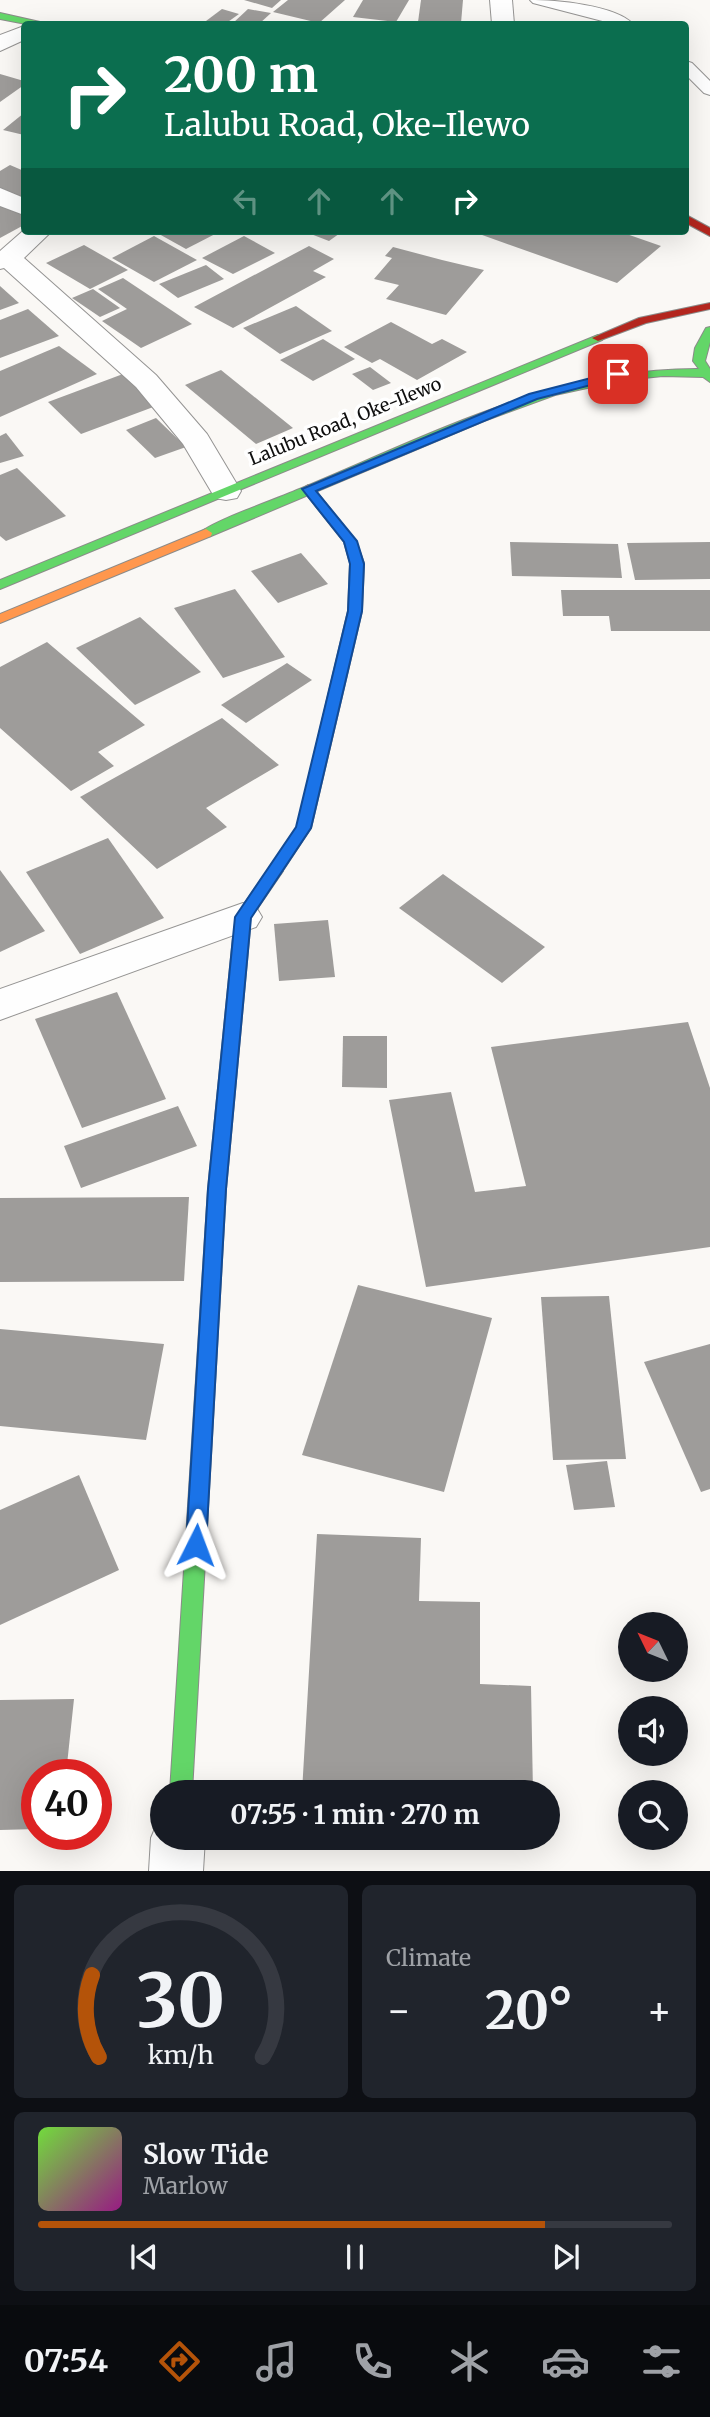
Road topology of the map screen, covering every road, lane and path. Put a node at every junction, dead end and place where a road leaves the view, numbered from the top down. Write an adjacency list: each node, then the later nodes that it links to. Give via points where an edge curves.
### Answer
1 (480, 0): 5 (street)
2 (501, 0): 6 (street)
3 (538, 0): 7 (lane)
4 (0, 16): 8 (main road)
5 (481, 21)
6 (503, 21)
7 (619, 21)
8 (21, 29): 9 (street)
9 (0, 44)
10 (689, 69): 11 (lane)
11 (710, 90)
12 (0, 196): 13 (street)
13 (21, 206)
14 (689, 220): 15 (main road)
15 (710, 233)
16 (34, 235): 17 (street)
17 (4, 259): 22 (street, via 146,381 196,439)
18 (710, 306): 22 (main road, Lalubu Road, Oke-Ilewo, via 643,320)
19 (710, 330): 20 (main road, via 699,346 698,359)
20 (707, 375): 21 (main road, via 664,369 618,374 554,390)
21 (308, 489): 24 (main road); 25 (main road, via 350,541 357,564 355,611 304,828)
22 (226, 491): 23 (main road, Lalubu Road, Oke-Ilewo)
23 (0, 585)
24 (0, 619)
25 (243, 917): 26 (street); 27 (main road, via 217,1189)
26 (0, 1004)
27 (182, 1780)
28 (177, 1850): 29 (street)
29 (176, 1871)

